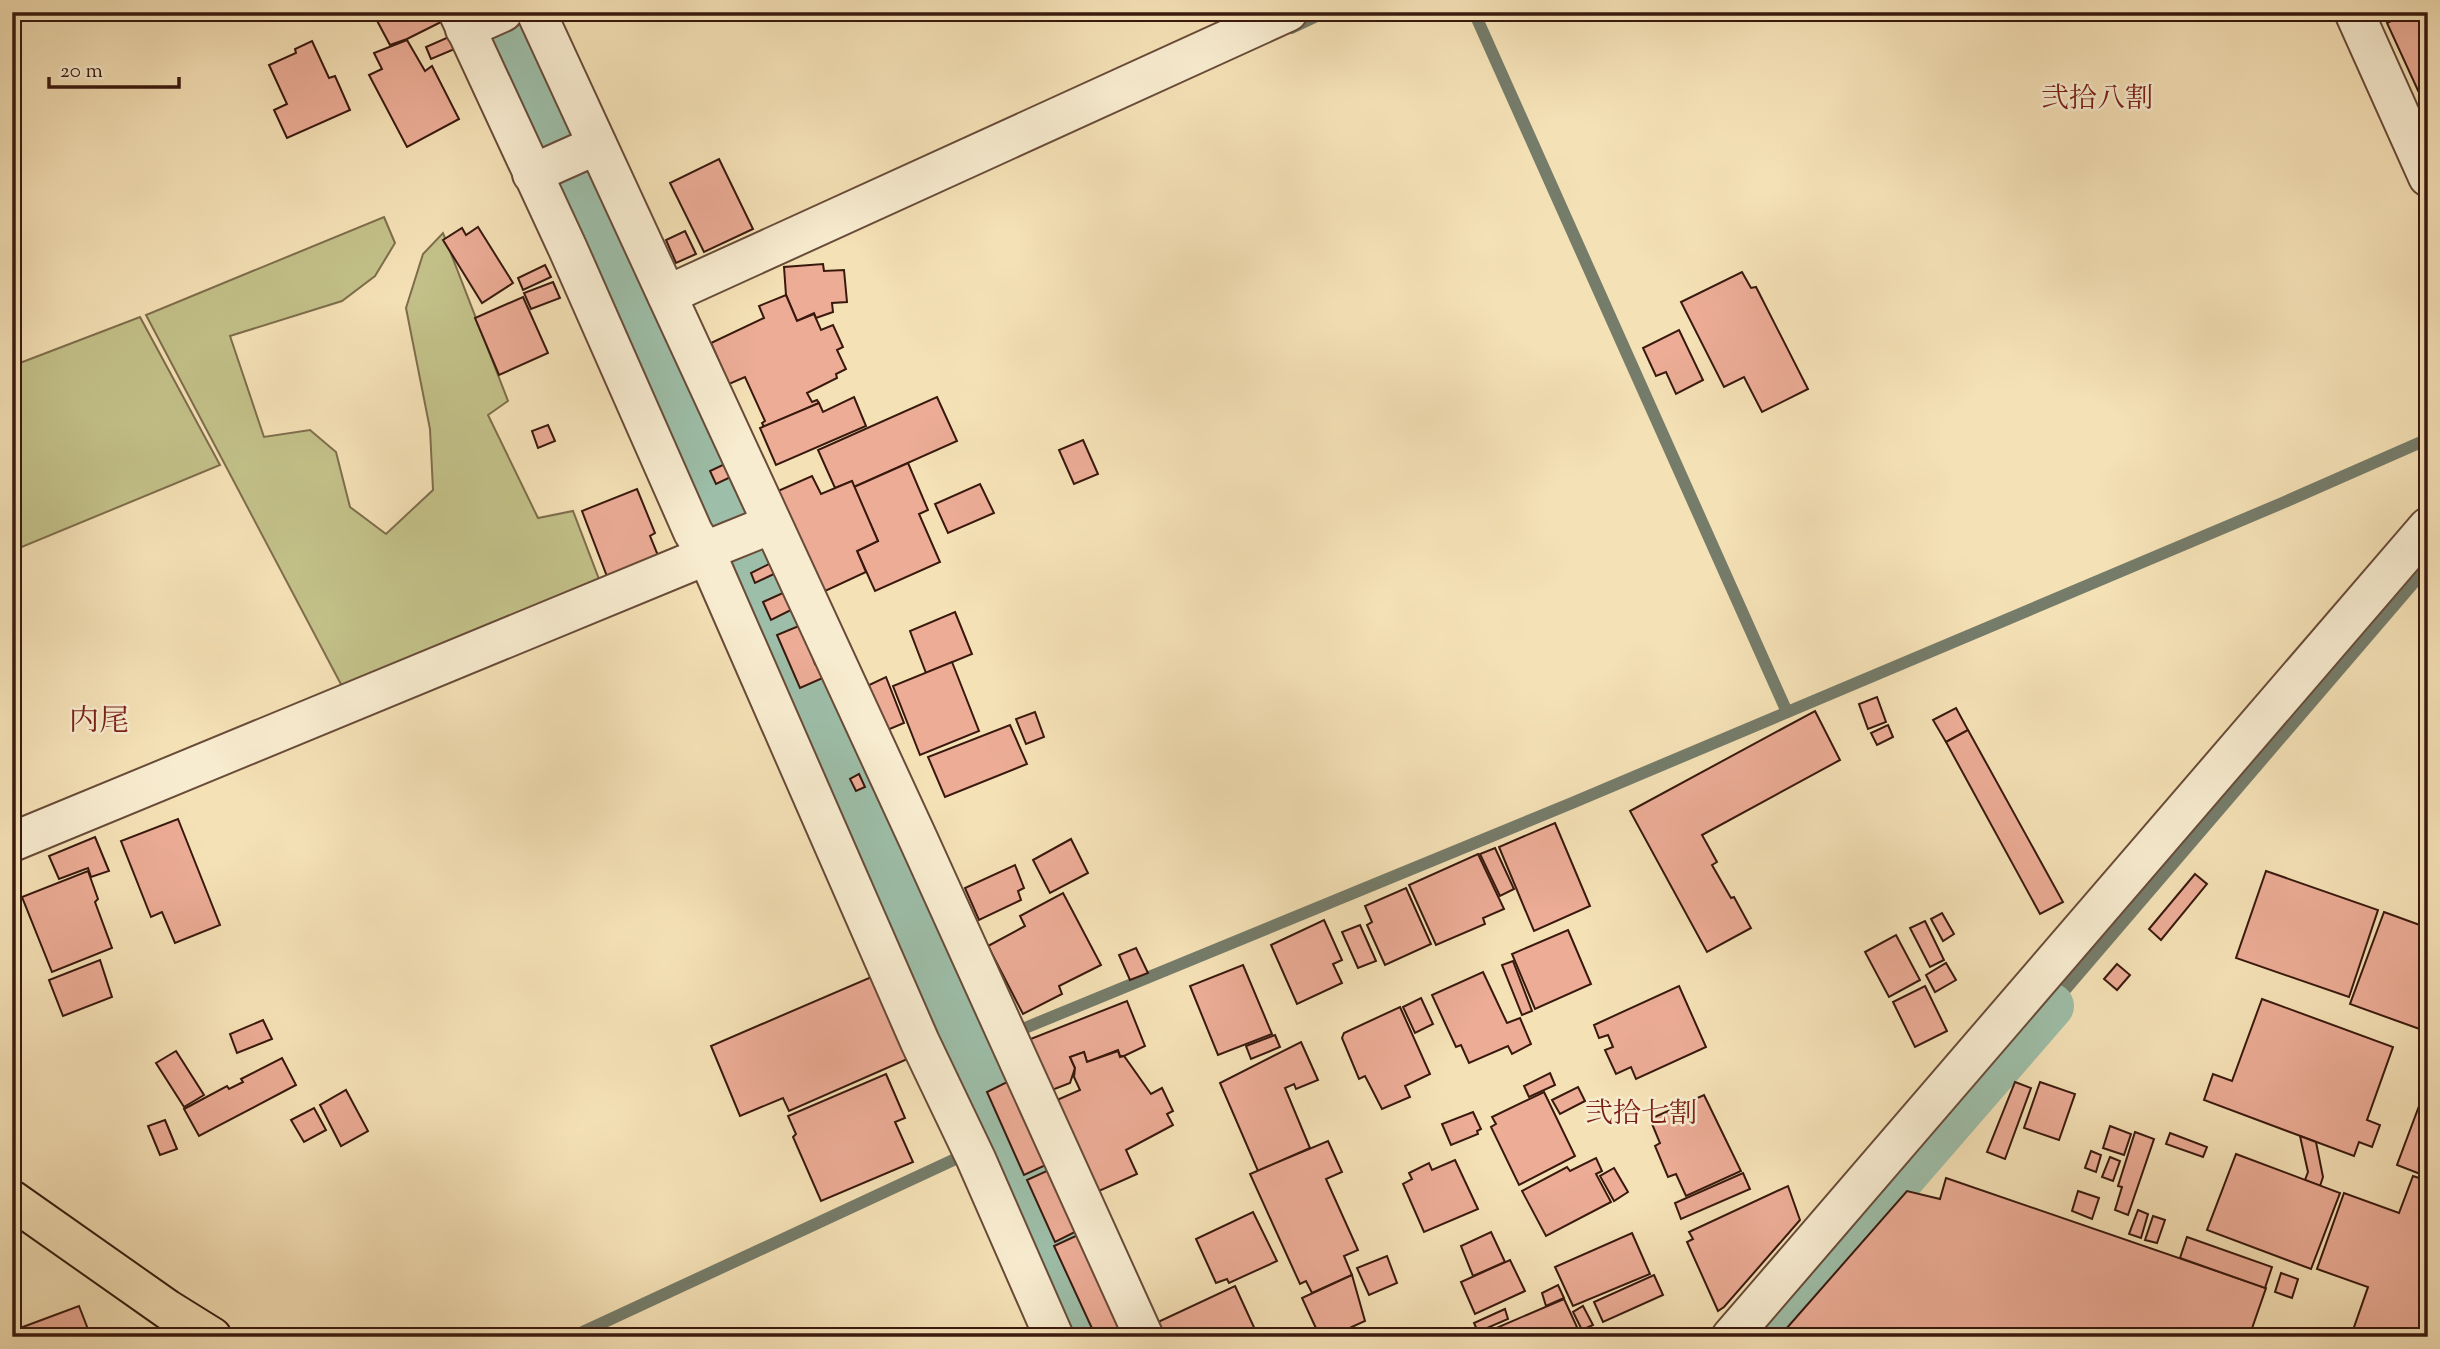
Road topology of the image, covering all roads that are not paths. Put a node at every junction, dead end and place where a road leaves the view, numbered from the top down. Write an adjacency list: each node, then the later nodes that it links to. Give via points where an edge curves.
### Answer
1 (536, 12): 5 (street)
2 (1288, 12): 7 (street)
3 (2354, 12): 6 (street)
4 (477, 19): 5 (street)
5 (561, 161): 7 (street); 9 (street, via 568,249 693,531)
6 (2428, 177)
7 (667, 295): 9 (street)
8 (2428, 527): 15 (street)
9 (727, 551): 10 (street); 13 (street, via 914,1029); 14 (street)
10 (12, 842)
11 (12, 1200): 12 (main road)
12 (212, 1337)
13 (1054, 1337)
14 (1144, 1337)
15 (1731, 1337)

